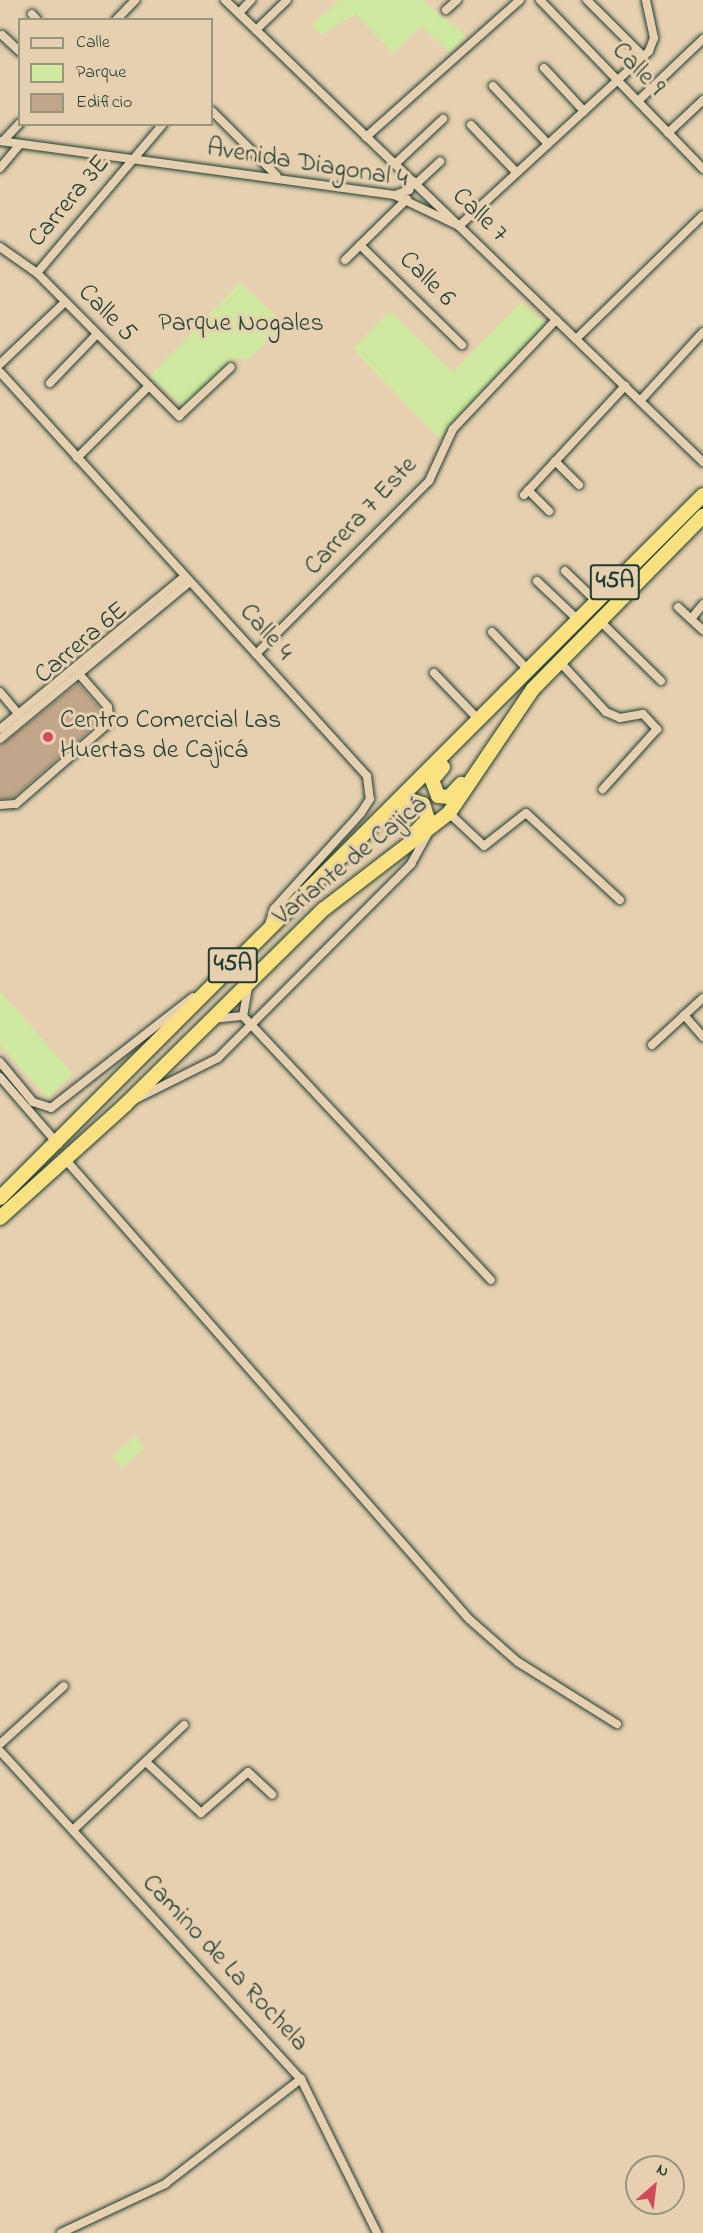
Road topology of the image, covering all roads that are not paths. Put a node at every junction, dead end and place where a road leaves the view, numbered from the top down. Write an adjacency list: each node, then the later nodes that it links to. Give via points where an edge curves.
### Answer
1 (135, 0): 12 (street)
2 (225, 0): 11 (street, Calle 7)
3 (251, 0): 11 (street)
4 (287, 0): 13 (street)
5 (457, 0): 10 (street)
6 (520, 0): 30 (street)
7 (540, 0): 19 (street, Calle 9)
8 (587, 0): 17 (street)
9 (646, 0): 17 (street, via 654,38)
10 (446, 10)
11 (239, 13): 13 (street, Calle 7)
12 (119, 18)
13 (256, 30): 30 (street, Calle 7)
14 (2, 35): 16 (street)
15 (703, 39): 22 (street)
16 (18, 50)
17 (643, 56): 19 (street)
18 (544, 68): 23 (street)
19 (618, 79): 22 (street, Calle 9); 23 (street)
20 (494, 86): 33 (street)
21 (703, 100): 29 (street)
22 (638, 101): 29 (street, Calle 9)
23 (584, 111): 33 (street)
24 (213, 112): 40 (street)
25 (442, 119): 36 (street)
26 (18, 125): 31 (street)
27 (471, 125): 39 (street)
28 (161, 126): 34 (street, Carrera 3E)
29 (669, 133): 38 (street, Calle 9)
30 (366, 136): 36 (street, Calle 7)
31 (1, 141): 32 (street, Avenida Diagonal 4)
32 (20, 144): 34 (street, Avenida Diagonal 4); 37 (street)
33 (548, 144): 39 (street)
34 (135, 158): 40 (street, Avenida Diagonal 4); 49 (street, Carrera 3E)
35 (440, 162): 41 (street)
36 (395, 164): 41 (street, Calle 7)
37 (0, 168)
38 (703, 169)
39 (517, 173): 45 (street)
40 (277, 176): 42 (street, Avenida Diagonal 4)
41 (414, 183): 42 (street, via 410,190); 45 (street, Calle 7)
42 (394, 195): 43 (street, Avenida Diagonal 4)
43 (407, 199): 45 (street, Avenida Diagonal 4); 46 (street)
44 (703, 214): 54 (street)
45 (459, 226): 51 (street, Calle 7)
46 (360, 245): 48 (street); 55 (street, Calle 6)
47 (0, 247): 49 (street, Calle 5)
48 (345, 260)
49 (37, 273): 50 (street, Calle 5)
50 (65, 302): 53 (street, Calle 5); 56 (street)
51 (556, 320): 54 (street, Calle 7); 81 (street, Carrera 7 Este, via 453,429 429,481)
52 (703, 332): 62 (street)
53 (97, 334): 59 (street); 60 (street, Calle 5)
54 (576, 339): 61 (street, Calle 7)
55 (462, 345)
56 (0, 364)
57 (231, 367): 60 (street, Calle 5, via 179,416)
58 (0, 372): 63 (street, Calle 4)
59 (50, 383)
60 (149, 386): 63 (street)
61 (625, 386): 62 (street, Calle 7); 64 (street)
62 (640, 401): 65 (street, Calle 7)
63 (77, 458): 71 (street, Calle 4)
64 (555, 461): 66 (street); 68 (street, via 526,493)
65 (703, 462)
66 (579, 484)
67 (703, 495): 73 (highway, Variante de Cajicá / 45A)
68 (549, 511)
69 (703, 516): 78 (highway, Variante de Cajicá / 45A)
70 (565, 572): 73 (street)
71 (187, 579): 81 (street, Calle 4); 85 (street, Carrera 6E); 88 (street, Carrera 6E)
72 (537, 580): 76 (street)
73 (596, 601): 76 (highway, Variante de Cajicá / 45A)
74 (703, 604): 77 (street)
75 (678, 607): 77 (street)
76 (577, 619): 83 (highway, Variante de Cajicá / 45A)
77 (691, 619): 79 (street)
78 (599, 620): 82 (highway, Variante de Cajicá / 45A); 86 (street)
79 (703, 630)
80 (492, 632): 83 (street)
81 (256, 654): 101 (street, Calle 4, via 371,783 370,799 274,909)
82 (559, 661): 93 (highway, Variante de Cajicá / 45A, via 533,689); 94 (street, via 606,712 620,718 643,714 657,729)
83 (528, 670): 89 (highway, Variante de Cajicá / 45A)
84 (434, 672): 89 (street)
85 (79, 674): 88 (street, Carrera 6E); 95 (street, via 108,706 110,722 16,804)
86 (662, 681)
87 (0, 692): 88 (street)
88 (21, 717): 90 (street, Carrera 6E); 92 (street, Carrera 6E)
89 (479, 720): 91 (highway, Variante de Cajicá / 45A)
90 (0, 729)
91 (466, 732): 93 (highway, via 463,748 432,780 438,796 454,794 478,759); 97 (highway, Variante de Cajicá / 45A)
92 (0, 739)
93 (494, 750): 96 (highway, Variante de Cajicá / 45A)
94 (603, 789)
95 (0, 806)
96 (449, 813): 98 (highway, Variante de Cajicá / 45A); 100 (street, via 484,846 526,813)
97 (369, 827): 99 (highway, via 413,801 426,807 425,824); 101 (highway, Variante de Cajicá / 45A)
98 (429, 832): 99 (highway, Variante de Cajicá / 45A); 108 (street, via 411,864)
99 (393, 856): 102 (highway, Variante de Cajicá / 45A, via 324,909)
100 (620, 900)
101 (265, 934): 103 (highway, Variante de Cajicá / 45A)
102 (249, 981): 106 (street); 107 (highway, Variante de Cajicá / 45A)
103 (212, 986): 111 (street, via 58,1105 44,1107 33,1102); 114 (highway, Variante de Cajicá / 45A)
104 (703, 998): 105 (street)
105 (684, 1015): 109 (street); 110 (street)
106 (243, 1017): 107 (street); 108 (street)
107 (209, 1019): 113 (highway, Variante de Cajicá / 45A)
108 (251, 1026): 113 (street, via 218,1058); 118 (street)
109 (703, 1036)
110 (652, 1045)
111 (0, 1062)
112 (0, 1077): 114 (street)
113 (125, 1105): 115 (highway, Variante de Cajicá / 45A)
114 (58, 1144): 116 (highway, Variante de Cajicá / 45A)
115 (65, 1159): 117 (highway, Variante de Cajicá / 45A); 120 (street, via 469,1619 518,1662)
116 (0, 1198)
117 (0, 1218)
118 (491, 1280)
119 (64, 1686): 122 (street)
120 (617, 1724)
121 (184, 1725): 124 (street)
122 (0, 1744)
123 (0, 1751): 126 (street, Camino de La Rochela)
124 (146, 1762): 125 (street, via 201,1813 248,1772); 126 (street)
125 (272, 1794)
126 (72, 1830): 127 (street, Camino de La Rochela)
127 (301, 2079): 128 (street, via 165,2184); 129 (street, Camino de La Rochela)
128 (61, 2233)
129 (377, 2233)

